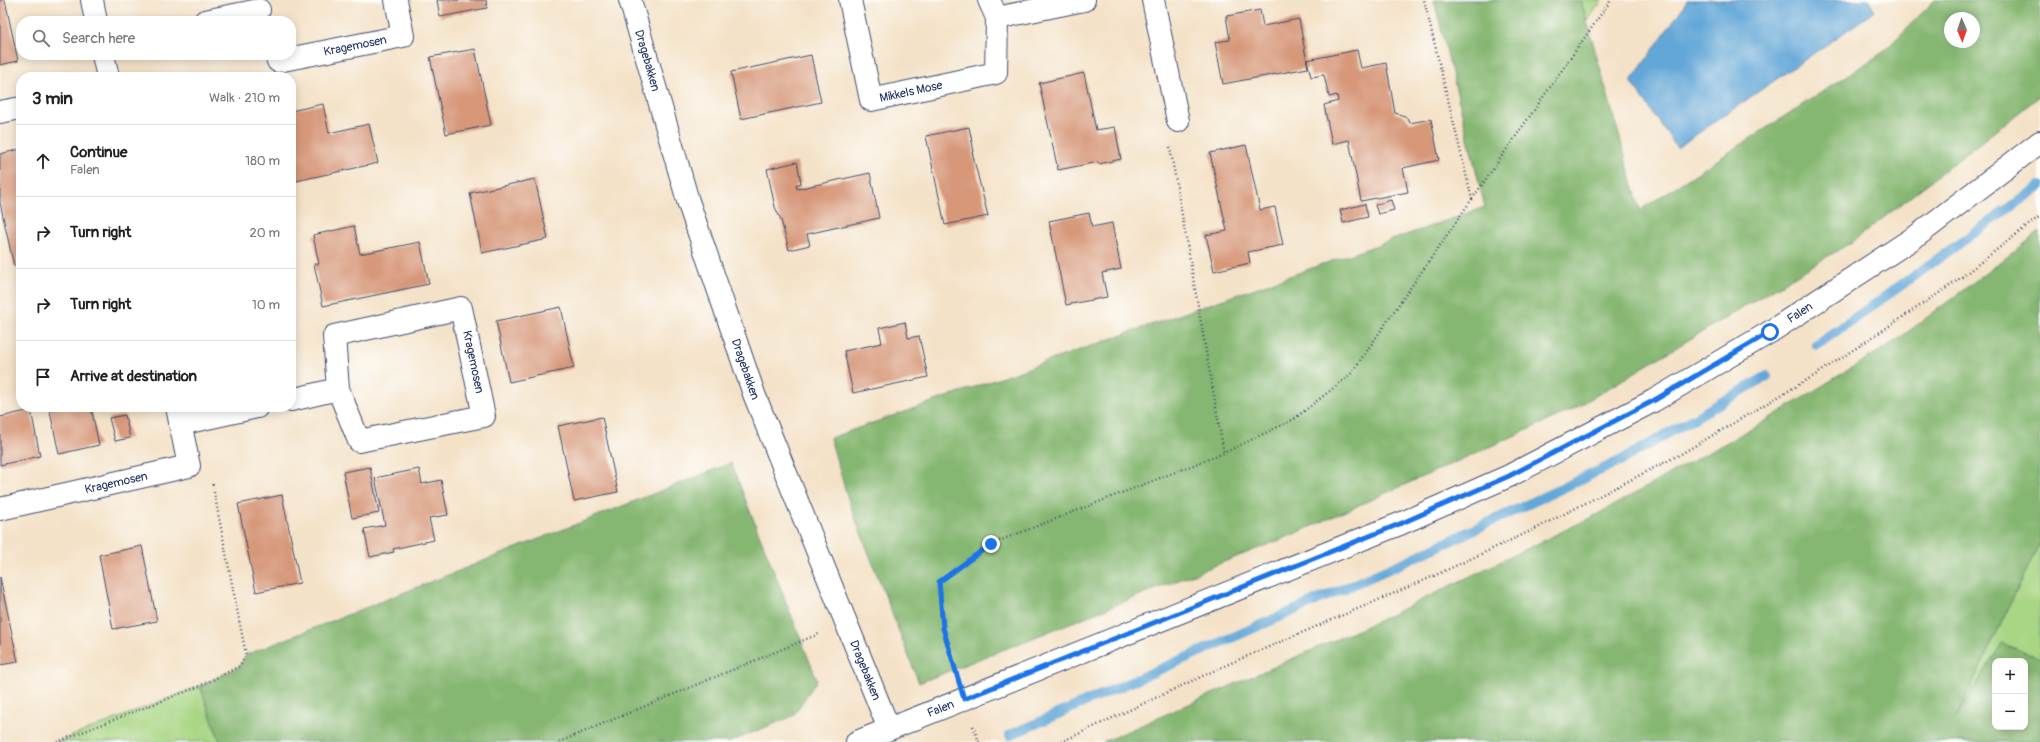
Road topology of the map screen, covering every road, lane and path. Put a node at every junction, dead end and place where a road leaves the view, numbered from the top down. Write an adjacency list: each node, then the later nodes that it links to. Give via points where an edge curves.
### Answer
1 (92, 0): 11 (street)
2 (396, 0): 13 (street, Kragemosen, via 403,36)
3 (630, 0): 29 (street, Dragebakken, via 688,201 752,386)
4 (850, 0): 9 (street, Mikkels Mose, via 871,100 996,73)
5 (1084, 0): 9 (street, Mikkels Mose)
6 (1153, 0): 18 (street)
7 (1424, 0): 20 (path)
8 (1611, 0): 20 (path)
9 (993, 9)
10 (261, 10): 12 (street)
11 (95, 16)
12 (230, 16)
13 (296, 57)
14 (104, 60): 15 (street)
15 (107, 72)
16 (16, 109): 17 (street)
17 (0, 112)
18 (1178, 122): 26 (path, via 1167,134)
19 (2040, 142): 30 (street, Falen, via 1918,235 1770,332 1653,401 1509,476 1402,523)
20 (1472, 199): 26 (path, via 1350,375 1294,419)
21 (2040, 216): 36 (path, via 1954,283 1824,370 1681,454 1535,530 1224,666)
22 (338, 389): 22 (street, Kragemosen, via 359,441 484,416 461,308 334,336); 23 (street)
23 (296, 399)
24 (208, 412): 25 (street)
25 (179, 415): 27 (street)
26 (1224, 454): 30 (path, via 991,544 939,582 943,628)
27 (189, 466): 28 (street, Kragemosen); 32 (path, via 211,475 246,655 240,666 200,686)
28 (0, 509)
29 (845, 622): 31 (street, Dragebakken); 33 (path)
30 (964, 699): 31 (street, Falen); 35 (path)
31 (889, 729): 34 (street, Falen)
32 (57, 742)
33 (559, 742)
34 (857, 742)
35 (979, 742)
36 (1061, 742)

